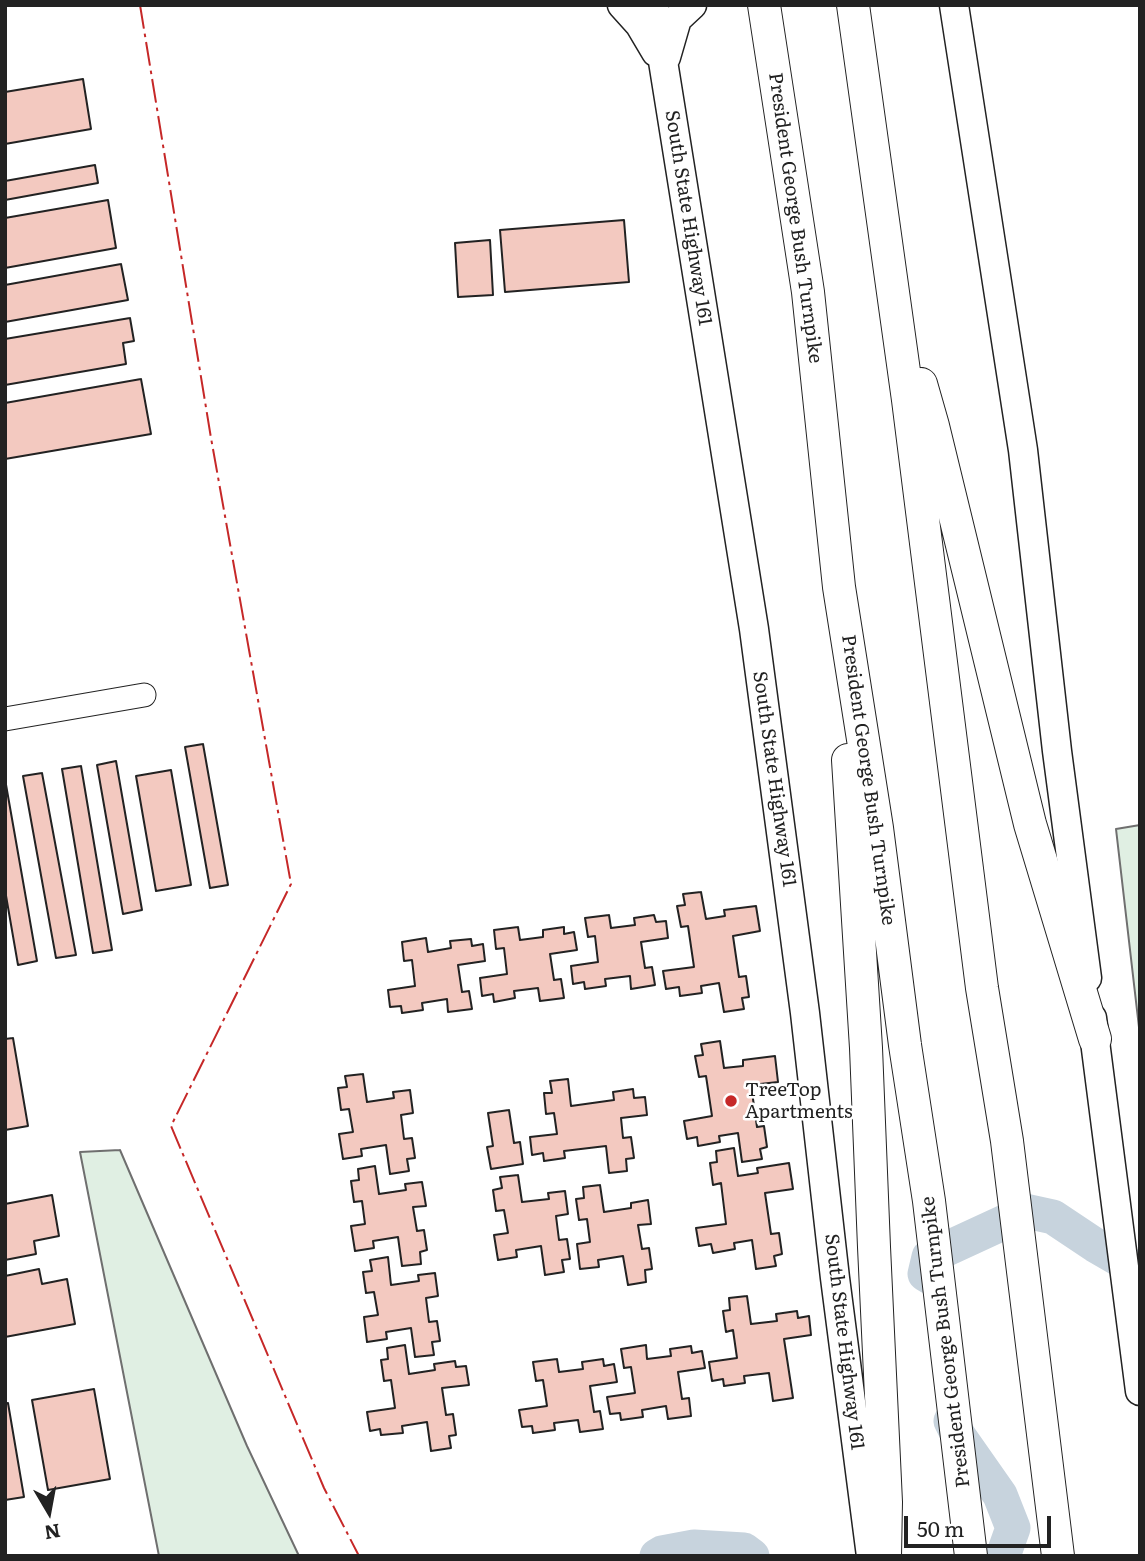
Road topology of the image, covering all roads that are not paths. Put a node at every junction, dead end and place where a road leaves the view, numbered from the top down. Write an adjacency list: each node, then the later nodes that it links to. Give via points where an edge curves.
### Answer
1 (622, 5): 7 (main road, via 640,25)
2 (654, 5): 7 (main road, South State Highway 161)
3 (692, 5): 7 (main road, via 677,19)
4 (853, 6): 8 (highway)
5 (765, 10): 9 (highway, President George Bush Turnpike, via 808,292)
6 (956, 10): 12 (main road, via 1023,450)
7 (664, 67): 14 (main road, South State Highway 161, via 754,629)
8 (891, 278): 12 (highway, via 933,426 1030,824); 17 (highway)
9 (839, 587): 15 (highway, via 866,1048); 16 (highway, President George Bush Turnpike, via 929,1201)
10 (144, 695): 11 (street)
11 (5, 719)
12 (1095, 1039): 13 (main road)
13 (1140, 1391)
14 (871, 1556)
15 (886, 1556)
16 (971, 1556)
17 (1058, 1556)

